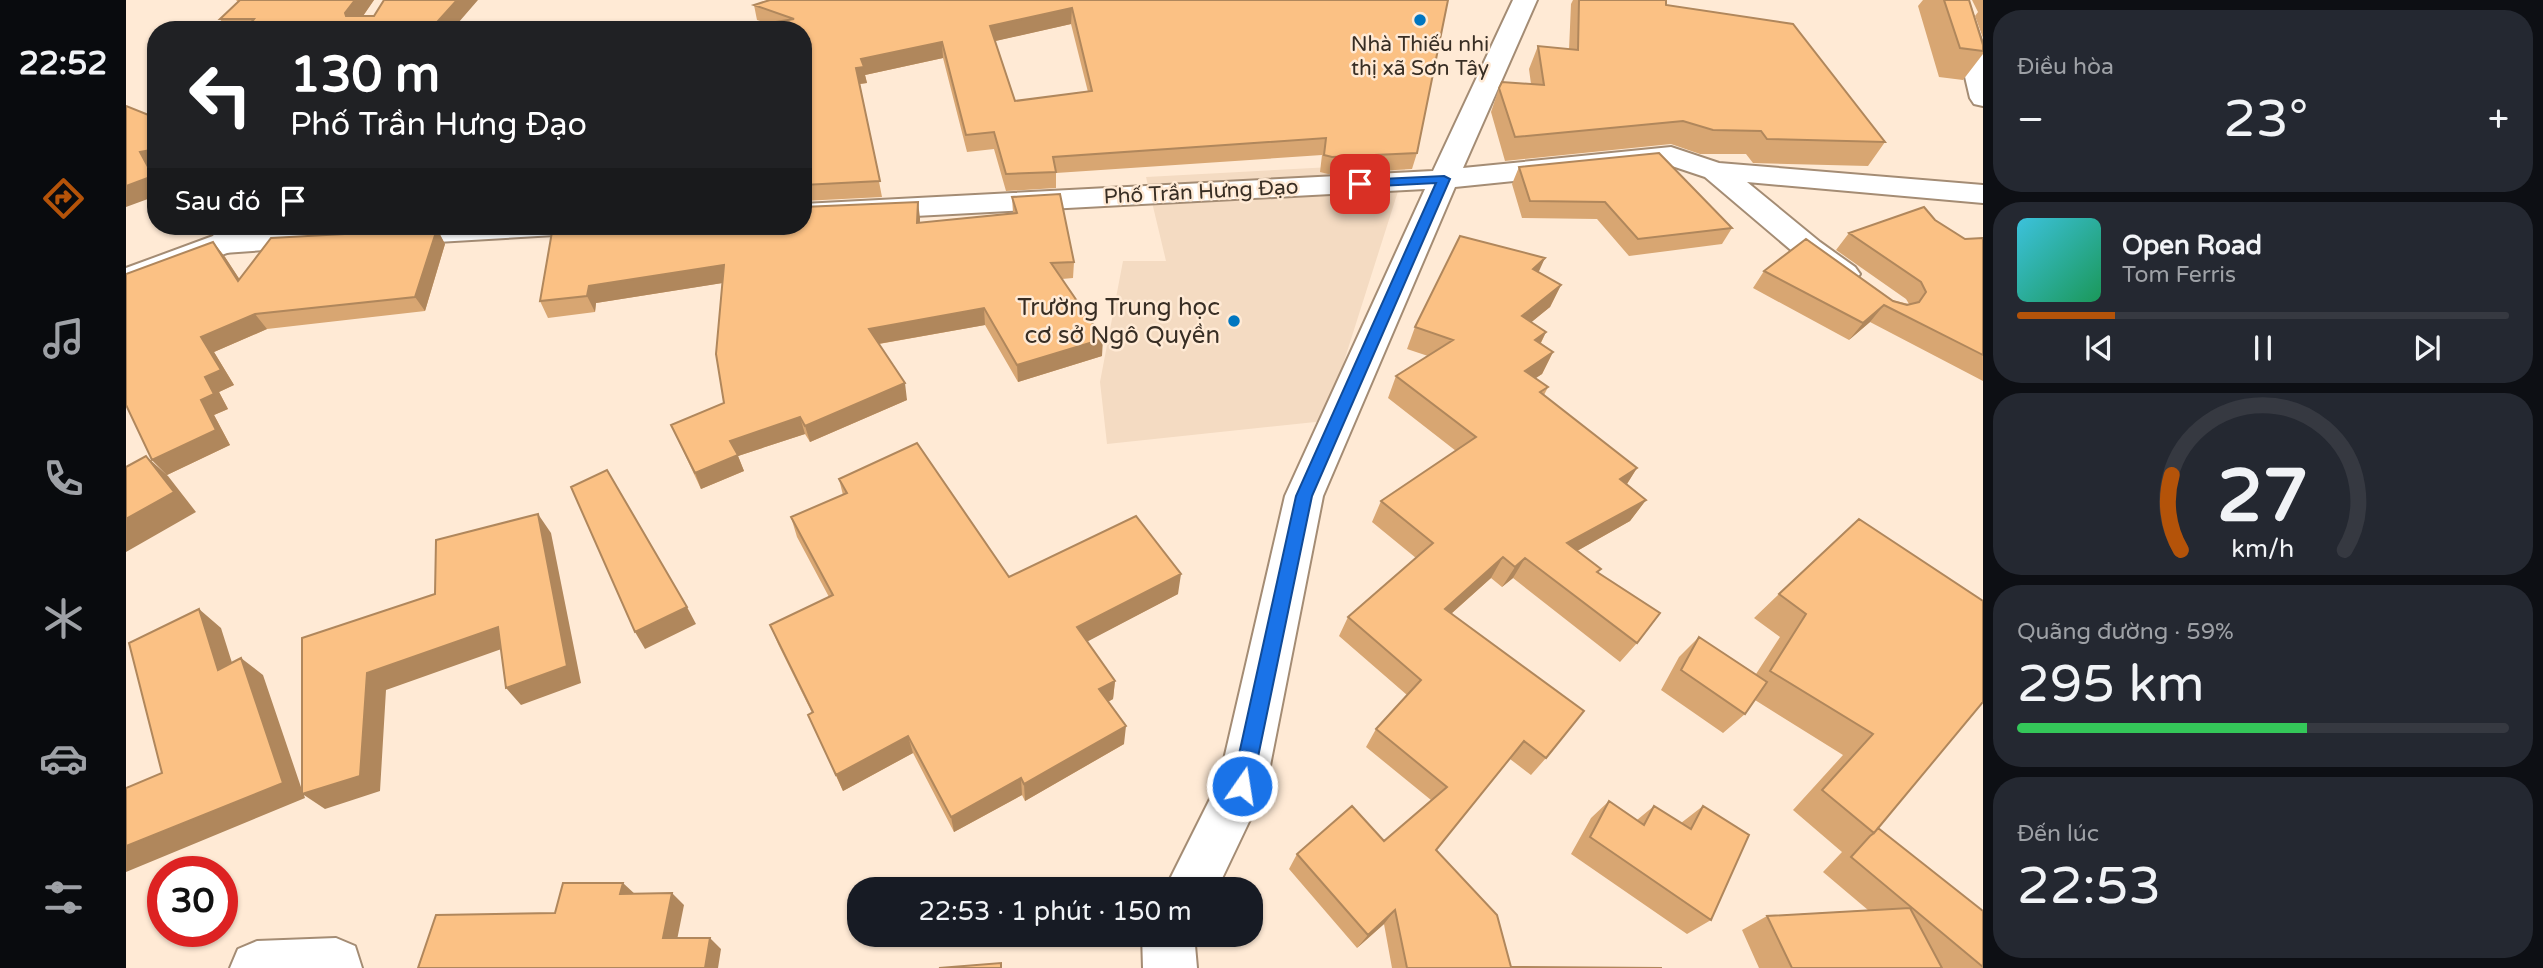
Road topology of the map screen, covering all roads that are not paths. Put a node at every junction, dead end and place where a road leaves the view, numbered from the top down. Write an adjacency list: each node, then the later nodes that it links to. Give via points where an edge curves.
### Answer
1 (1525, 0): 5 (street)
2 (1955, 0): 3 (street)
3 (1983, 98)
4 (1715, 172): 5 (street, Phố Trần Hưng Đạo, via 1671,156); 6 (street); 12 (street)
5 (1444, 179): 7 (street, Phố Trần Hưng Đạo); 13 (street, via 1304,496 1242,786)
6 (1983, 194)
7 (812, 213)
8 (228, 235): 11 (street)
9 (292, 235): 10 (street)
10 (375, 235)
11 (126, 280)
12 (1871, 293)
13 (1196, 877)
14 (1169, 947): 17 (street)
15 (257, 968): 16 (street)
16 (335, 968)
17 (1170, 968)

